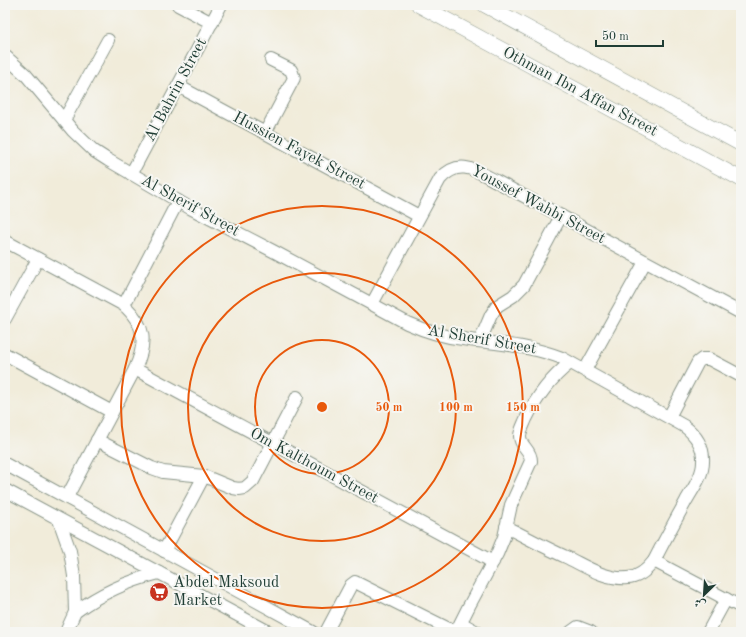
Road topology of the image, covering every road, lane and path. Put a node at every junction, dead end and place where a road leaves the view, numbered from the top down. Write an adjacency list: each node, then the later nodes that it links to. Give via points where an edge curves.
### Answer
1 (178, 5): 5 (street)
2 (221, 5): 5 (street, Al Bahrin Street)
3 (419, 5): 14 (main road, Othman Ibn Affan Street)
4 (485, 5): 12 (main road, Othman Ibn Affan Street)
5 (212, 23): 9 (street, Al Bahrin Street)
6 (108, 40): 10 (street)
7 (5, 56): 10 (street, Al Sherif Street, via 26,75)
8 (271, 60): 11 (street, via 291,70 294,78)
9 (178, 86): 11 (street, Hussien Fayek Street); 13 (street, Al Bahrin Street)
10 (64, 120): 13 (street, Al Sherif Street, via 94,151)
11 (265, 133): 16 (street, Hussien Fayek Street)
12 (741, 144)
13 (132, 174): 15 (street, Al Sherif Street)
14 (741, 179)
15 (178, 202): 21 (street, Al Sherif Street); 22 (street)
16 (420, 216): 17 (street, Youssef Wahbi Street, via 444,174 457,167 464,167); 21 (street, Youssef Wahbi Street)
17 (561, 216): 20 (street, Youssef Wahbi Street); 25 (street, via 524,285 497,306)
18 (5, 241): 19 (street)
19 (38, 259): 22 (street); 24 (street)
20 (645, 262): 23 (street, Youssef Wahbi Street); 29 (street)
21 (372, 304): 25 (street, Al Sherif Street, via 407,324 452,338)
22 (124, 305): 28 (street, via 136,317 143,334 142,352)
23 (741, 313)
24 (5, 319)
25 (480, 341): 27 (street, Al Sherif Street, via 534,349 553,354)
26 (5, 354): 32 (street)
27 (570, 363): 29 (street, Al Sherif Street); 41 (street, via 558,373 537,399 520,434 531,461 511,505)
28 (135, 369): 32 (street); 35 (street, Om Kalthoum Street)
29 (585, 370): 33 (street, Al Sherif Street)
30 (741, 376): 33 (street, via 709,359 702,359)
31 (297, 398): 35 (street)
32 (112, 412): 34 (street)
33 (669, 417): 43 (street, Al Sherif Street, via 697,438 702,448 703,463 698,480)
34 (97, 440): 37 (street, via 157,471); 39 (street)
35 (272, 444): 37 (street, via 253,481 244,488 233,488); 44 (street, Om Kalthoum Street)
36 (5, 464): 39 (street)
37 (204, 476): 42 (street)
38 (5, 490): 40 (street)
39 (67, 497): 42 (street)
40 (59, 520): 45 (street); 48 (street, via 72,563)
41 (506, 528): 43 (street, Al Sherif Street, via 589,569 612,577 636,576); 44 (street)
42 (164, 550): 52 (street)
43 (654, 561): 46 (street)
44 (493, 562): 49 (street)
45 (159, 573): 48 (street, via 114,587); 51 (street)
46 (726, 599): 47 (street); 57 (street)
47 (741, 607)
48 (74, 612): 50 (street)
49 (457, 629): 53 (street, via 355,582); 54 (street)
50 (66, 632)
51 (269, 632)
52 (313, 632)
53 (326, 632)
54 (477, 632)
55 (571, 632): 56 (street, via 578,627)
56 (591, 632)
57 (708, 632)

